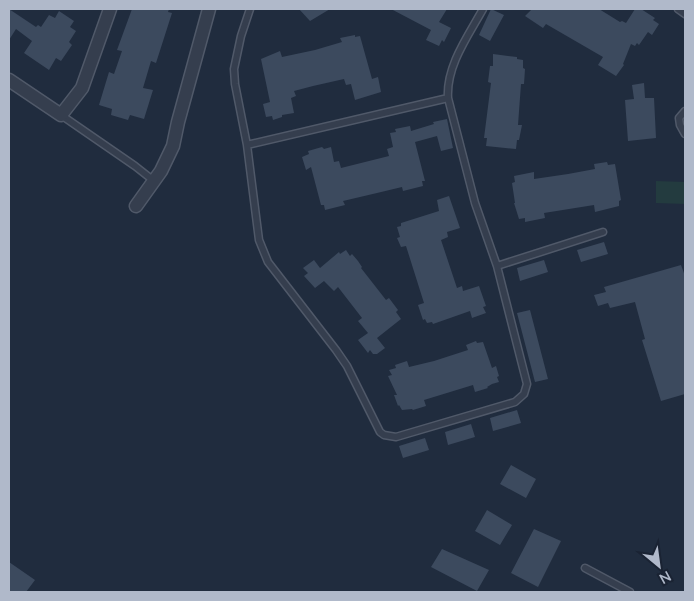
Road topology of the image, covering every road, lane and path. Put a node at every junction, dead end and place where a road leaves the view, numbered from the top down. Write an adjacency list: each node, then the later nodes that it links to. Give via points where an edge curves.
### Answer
1 (110, 9): 10 (street, via 82,88)
2 (210, 9): 13 (street, via 173,146)
3 (250, 9): 12 (lane, via 234,70)
4 (483, 9): 8 (lane, via 456,57 447,86)
5 (678, 9): 6 (lane)
6 (685, 14)
7 (9, 80): 10 (street)
8 (448, 98): 12 (lane); 16 (lane, via 475,203)
9 (685, 111): 11 (lane, via 679,118)
10 (61, 115): 13 (lane)
11 (685, 134)
12 (247, 145): 16 (lane, via 259,240 268,262 336,350 384,436 406,435 504,406 524,394 525,374)
13 (154, 181): 14 (street)
14 (136, 206)
15 (603, 232): 16 (lane)
16 (498, 266)
17 (586, 568): 18 (lane)
18 (630, 592)

